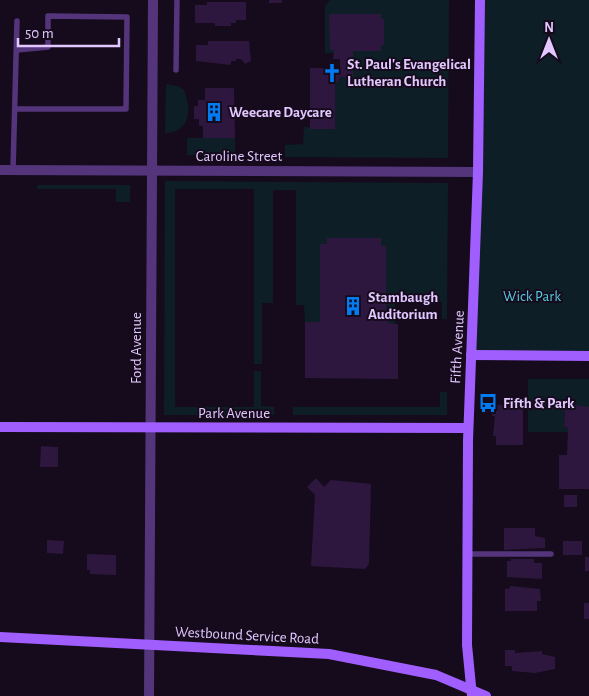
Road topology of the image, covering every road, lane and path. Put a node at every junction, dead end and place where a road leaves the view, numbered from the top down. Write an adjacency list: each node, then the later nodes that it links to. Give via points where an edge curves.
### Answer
1 (153, 0): 10 (street, Ford Avenue)
2 (177, 0): 6 (lane)
3 (480, 0): 11 (street, Fifth Avenue)
4 (17, 21): 5 (lane)
5 (17, 50): 7 (lane); 7 (lane, via 48,48 48,16 127,17 126,109)
6 (176, 70)
7 (16, 109): 9 (lane)
8 (0, 170): 9 (street, Caroline Street)
9 (13, 170): 10 (street, Caroline Street)
10 (152, 171): 11 (street, Caroline Street); 15 (street, Ford Avenue)
11 (478, 172): 12 (street, Fifth Avenue)
12 (472, 355): 13 (street); 16 (street, Fifth Avenue)
13 (589, 356)
14 (0, 427): 15 (street, Park Avenue)
15 (150, 428): 16 (street, Park Avenue); 20 (street, Ford Avenue)
16 (468, 428): 17 (street, Fifth Avenue)
17 (467, 554): 18 (lane); 21 (street, Fifth Avenue, via 467,644)
18 (552, 554)
19 (0, 636): 20 (street, Westbound Service Road)
20 (150, 644): 21 (street, Westbound Service Road, via 355,658 436,675); 22 (street, Ford Avenue)
21 (471, 693): 23 (street, Westbound Service Road)
22 (149, 696)
23 (486, 696)

